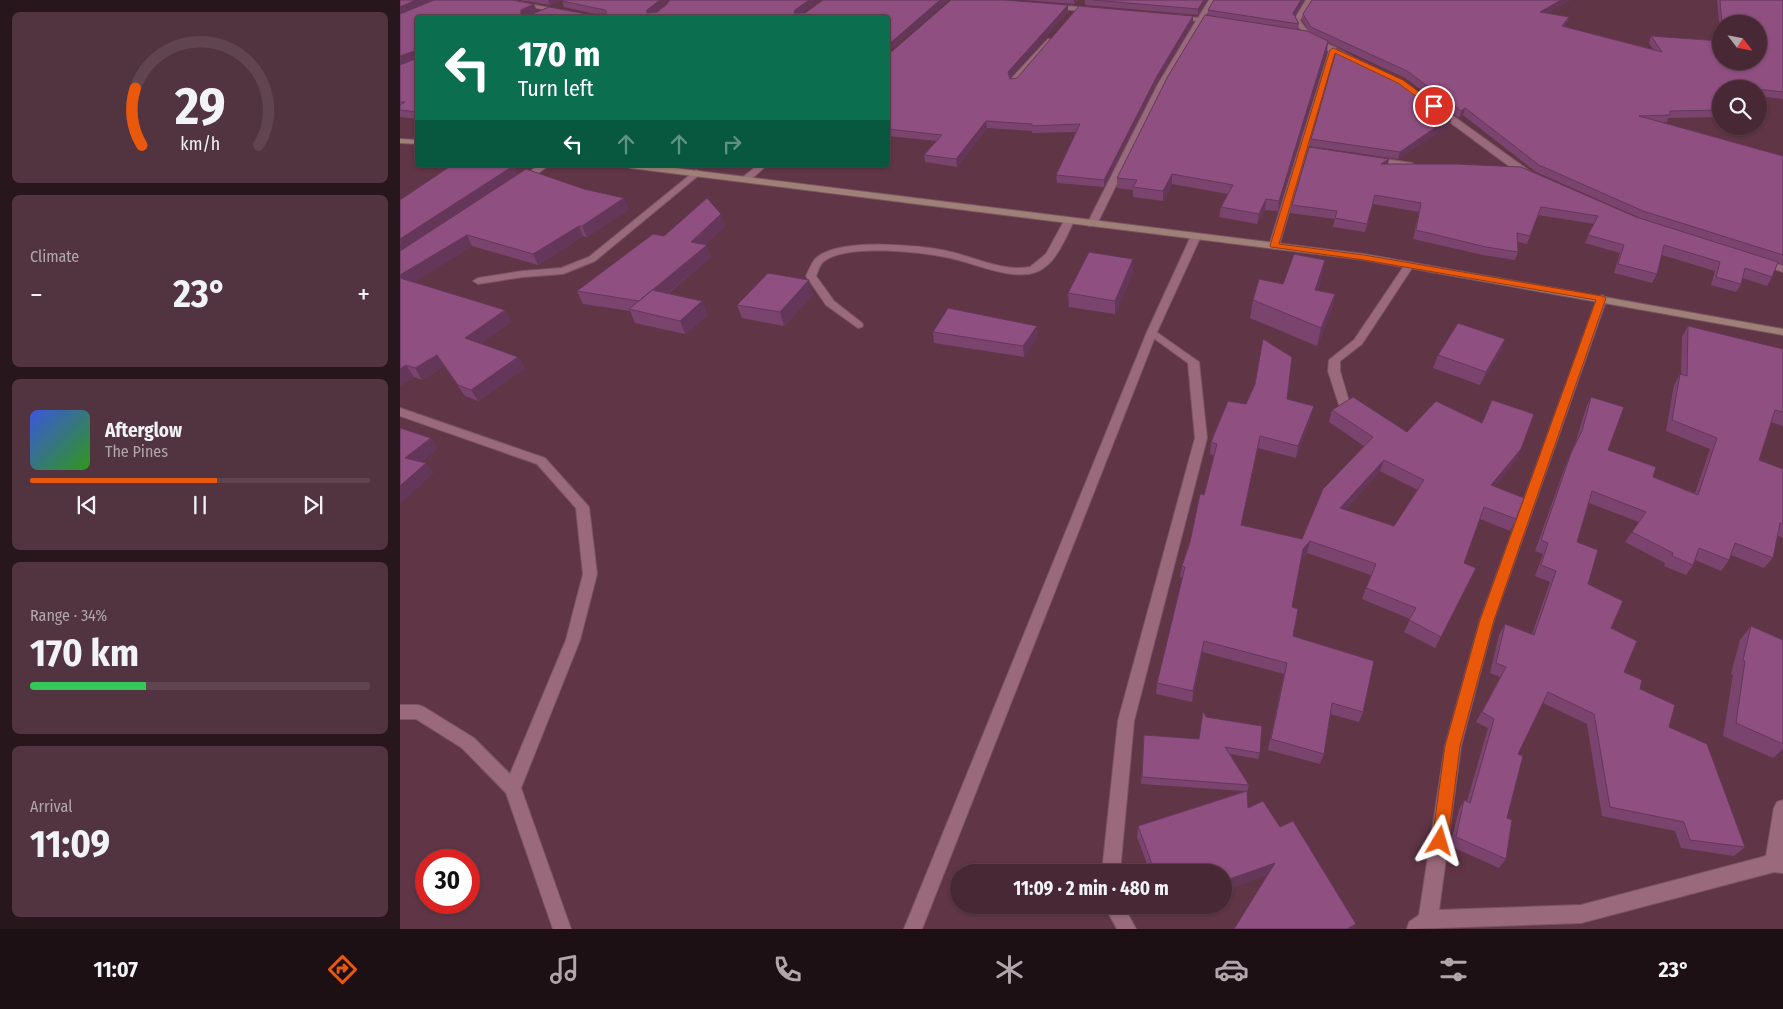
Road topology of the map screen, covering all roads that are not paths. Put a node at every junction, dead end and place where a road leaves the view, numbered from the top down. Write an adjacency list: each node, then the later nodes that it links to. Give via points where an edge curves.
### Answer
1 (498, 0): 7 (street)
2 (1084, 0): 8 (street)
3 (1212, 0): 14 (street)
4 (1309, 0): 17 (street, via 1297,20 1303,36)
5 (565, 3): 7 (street)
6 (1043, 6): 8 (street)
7 (549, 9): 10 (street); 11 (street)
8 (1078, 9): 9 (street); 12 (street)
9 (1097, 10)
10 (567, 12)
11 (534, 15)
12 (1071, 16)
13 (1172, 17): 14 (street)
14 (1200, 19): 15 (street); 37 (street, via 1162,84)
15 (1223, 23)
16 (1058, 31): 19 (street)
17 (1333, 50): 18 (street); 23 (street)
18 (1363, 64)
19 (1012, 82)
20 (1434, 106): 31 (street)
21 (400, 141): 22 (main road)
22 (415, 142)
23 (1303, 150): 24 (street); 39 (street)
24 (1312, 152)
25 (1359, 158): 26 (street)
26 (1424, 166)
27 (541, 167): 35 (street)
28 (646, 167): 32 (main road)
29 (761, 167): 34 (street)
30 (1501, 170): 31 (street)
31 (1520, 170): 33 (street)
32 (696, 173): 34 (main road); 43 (street, via 592,259 563,271)
33 (1538, 178)
34 (746, 179): 36 (main road)
35 (514, 187)
36 (1069, 221): 37 (main road); 45 (street, via 1046,261 1032,270 1012,270 948,254 895,247 841,250 820,260 811,276 830,302)
37 (1092, 224): 38 (main road)
38 (1196, 236): 39 (main road); 46 (street)
39 (1274, 246): 41 (main road)
40 (1756, 260): 42 (street)
41 (1408, 265): 44 (main road); 48 (street, via 1358,342 1336,360 1334,371)
42 (1783, 269)
43 (478, 282)
44 (1602, 298): 47 (main road); 56 (street, via 1487,620 1453,746)
45 (858, 325)
46 (1152, 332): 53 (street, via 1193,362 1201,438 1126,721); 58 (street)
47 (1783, 332)
48 (1344, 405)
49 (400, 412): 51 (street, via 541,462 582,507 590,574 573,640)
50 (400, 712): 51 (street, via 418,712 468,743)
51 (513, 788): 57 (street)
52 (1783, 808): 54 (street)
53 (1112, 864)
54 (1778, 864): 56 (street, via 1581,914)
55 (1118, 914): 59 (street)
56 (1422, 925)
57 (562, 929)
58 (913, 929)
59 (1127, 929)

